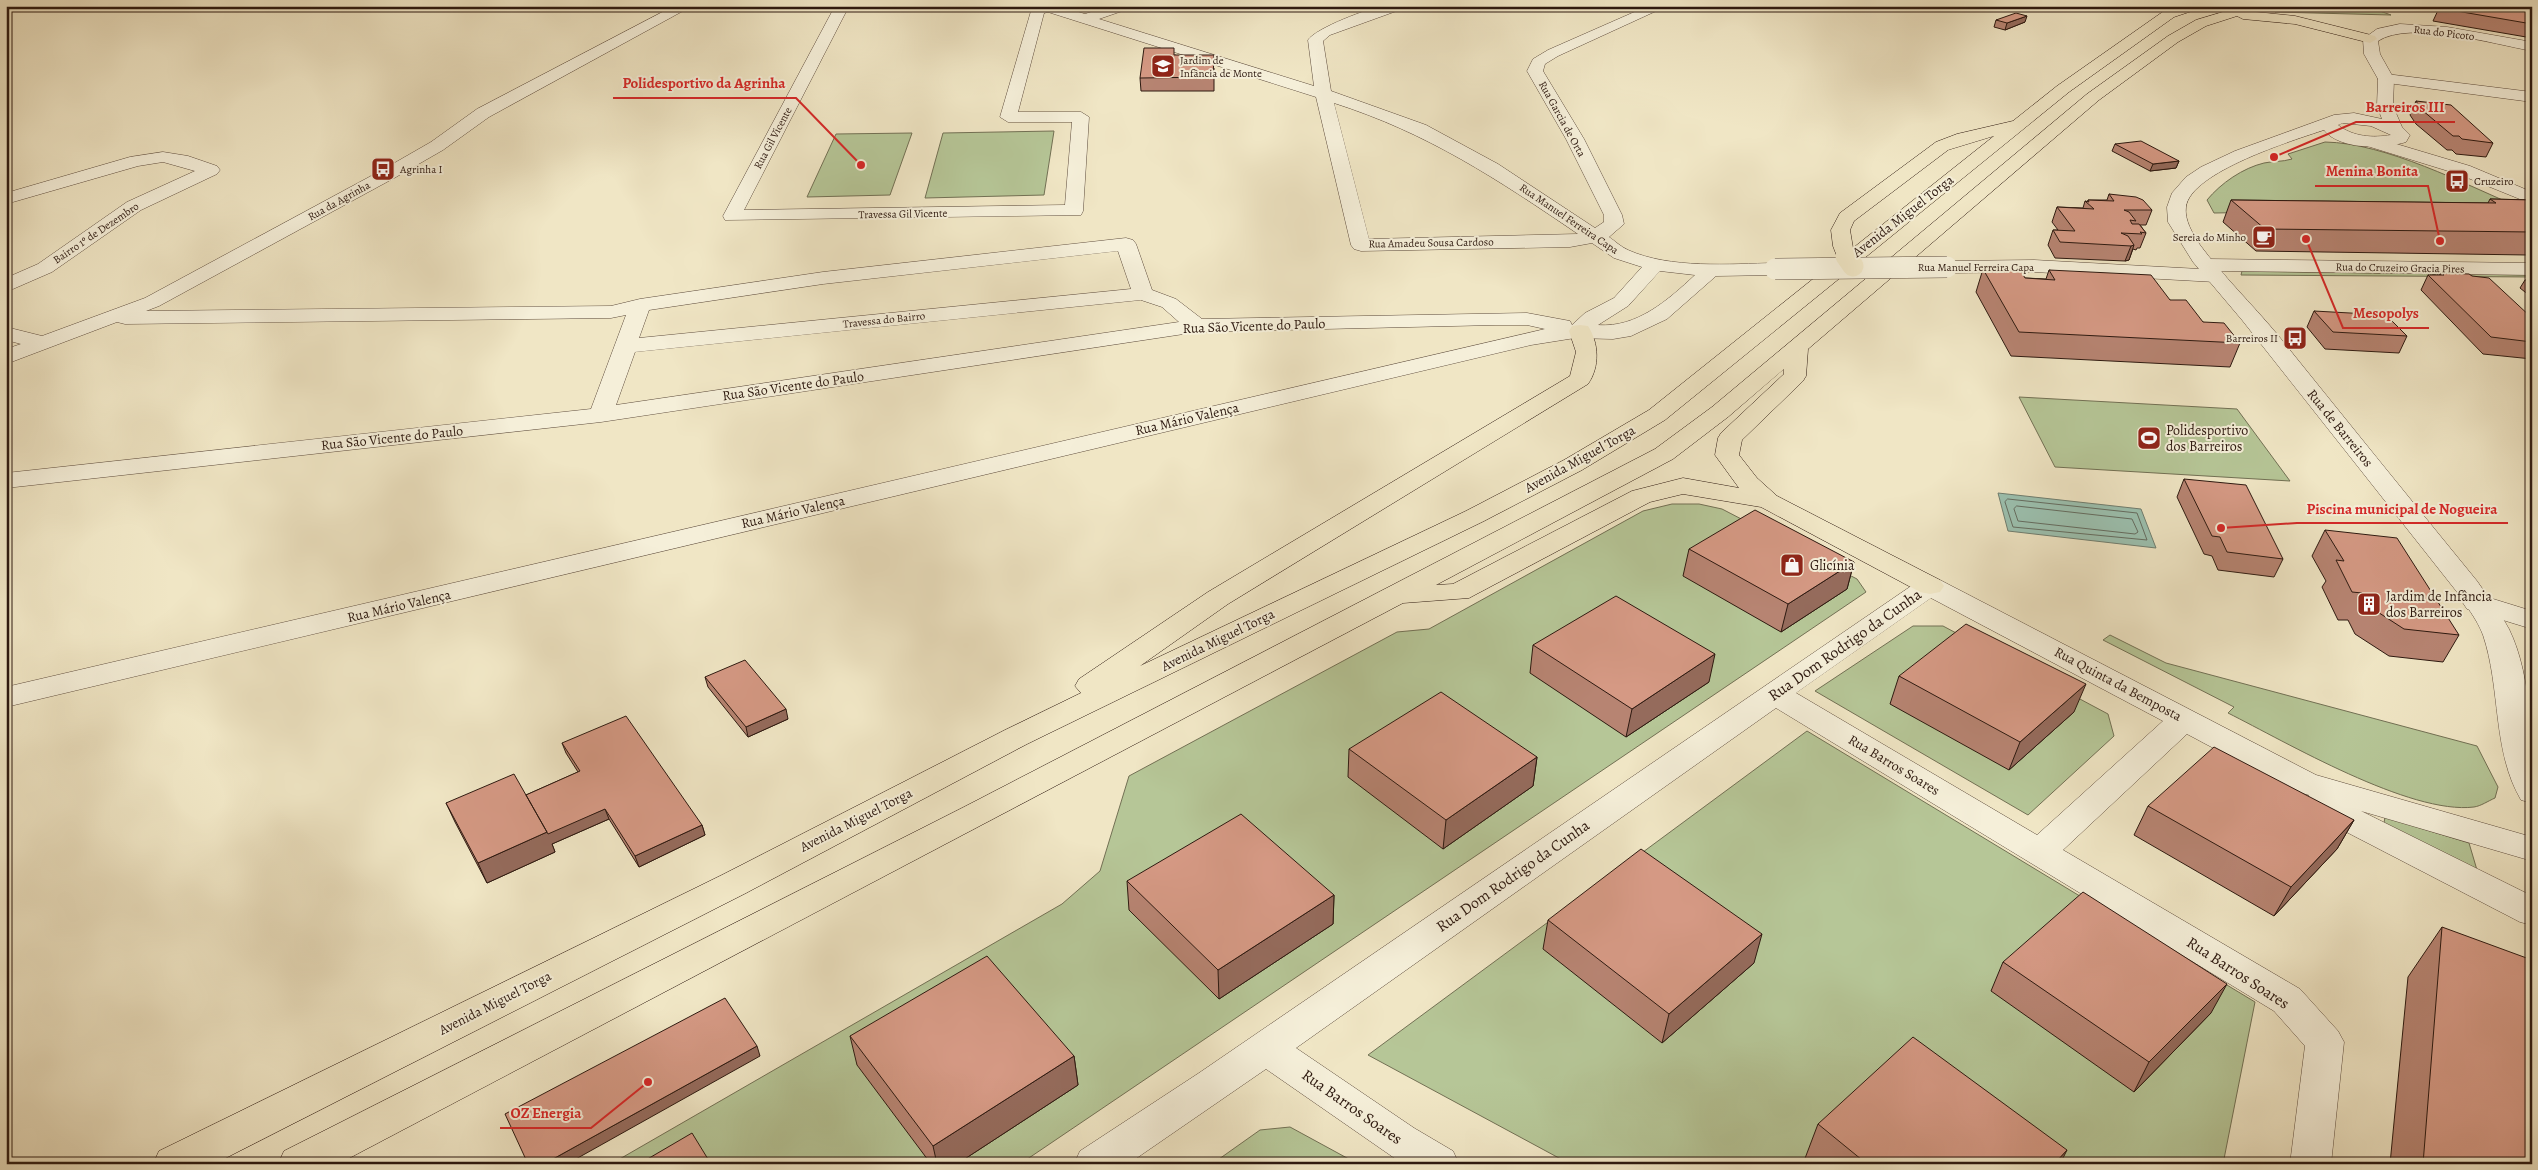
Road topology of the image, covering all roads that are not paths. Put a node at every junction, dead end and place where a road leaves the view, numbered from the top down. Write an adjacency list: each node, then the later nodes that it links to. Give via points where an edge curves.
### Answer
1 (685, 6): 39 (street, Rua da Agrinha, via 483,113 455,130 437,146 234,258 152,302)
2 (842, 6): 27 (street, Rua Gil Vicente)
3 (1123, 6): 10 (street)
4 (1397, 6): 14 (street, via 1325,32 1315,40)
5 (1660, 6): 28 (street, Rua Garcia de Orta, via 1553,53 1538,62 1535,71 1575,139 1613,214 1614,224)
6 (2264, 6): 9 (highway, Avenida Miguel Torga)
7 (1045, 7): 10 (street, Rua Manuel Ferreira Capa); 27 (street, Travessa Gil Vicente, via 1038,11 1008,116 1081,117 1074,211)
8 (2188, 7): 18 (highway, Avenida Miguel Torga, via 2160,20)
9 (2227, 14): 11 (highway, via 2295,20); 43 (highway, Avenida Miguel Torga, via 2180,35 2093,97)
10 (1085, 19): 14 (street, Rua Manuel Ferreira Capa)
11 (2370, 39): 12 (street, Rua do Picoto, via 2388,29 2417,28); 13 (street, via 2372,54)
12 (2532, 47)
13 (2386, 79): 15 (street); 16 (street)
14 (1324, 94): 28 (street, Rua Manuel Ferreira Capa, via 1420,129 1492,168); 28 (street, Rua Amadeu Sousa Cardoso, via 1361,245 1570,241)
15 (2532, 97)
16 (2385, 106): 17 (street); 20 (street)
17 (2349, 118): 19 (street, via 2331,120); 20 (street)
18 (2019, 124): 29 (highway, via 1942,146 1841,223 1841,242); 57 (highway, Avenida Miguel Torga, via 1657,415 1621,438 1474,516)
19 (2328, 124): 21 (street, Rua de Barreiros); 22 (street)
20 (2396, 130): 23 (street, via 2400,138 2395,141); 24 (street)
21 (2294, 136): 22 (street, Rua de Barreiros); 33 (street, Rua de Barreiros, via 2223,162 2192,180 2178,198 2177,220)
22 (2343, 136): 23 (street)
23 (2372, 142): 24 (street)
24 (2464, 170): 26 (street)
25 (6, 199): 35 (street, Bairro 1º de Dezembro, via 136,161 163,157 211,170 134,206 45,268)
26 (2532, 199)
27 (732, 216)
28 (1596, 237): 30 (street, Rua Manuel Ferreira Capa, via 1621,254)
29 (1851, 263): 32 (street, Rua Manuel Ferreira Capa, bridge); 33 (street, Rua Manuel Ferreira Capa, bridge)
30 (1655, 265): 32 (street, Rua Manuel Ferreira Capa); 41 (street, via 1621,302 1593,318)
31 (2532, 269): 33 (street, Rua do Cruzeiro Gracia Pires)
32 (1711, 270): 41 (street, via 1695,287 1640,326 1621,331)
33 (2212, 271): 52 (street, Rua de Barreiros, via 2250,314)
34 (2532, 282): 36 (street, via 2503,282 2495,286)
35 (6, 286)
36 (2497, 290)
37 (1143, 294): 38 (street, via 1126,244 823,278); 40 (street, via 1169,303); 45 (street, Travessa do Bairro)
38 (640, 305): 39 (street, via 611,312); 45 (street)
39 (109, 318): 44 (street, Rua da Agrinha)
40 (1197, 326): 41 (street, Rua São Vicente do Paulo, via 1527,319); 47 (street, Rua São Vicente do Paulo)
41 (1580, 331): 55 (street, Rua Mário Valença, via 1531,338); 57 (highway, via 1587,352 1580,379 1218,598)
42 (6, 333): 44 (street)
43 (1803, 341): 49 (highway, via 1795,376 1730,438 1727,455 1748,483); 51 (highway, Avenida Miguel Torga, via 1720,412 1664,454)
44 (43, 343): 46 (street, Rua da Agrinha)
45 (625, 346): 47 (street)
46 (6, 357)
47 (601, 415): 48 (street, Rua São Vicente do Paulo)
48 (6, 481)
49 (1768, 501): 50 (highway); 51 (highway, via 1683,486 1641,496 1459,592)
50 (1930, 586): 54 (street, Rua Dom Rodrigo da Cunha); 56 (street, Rua Quinta da Bemposta)
51 (1396, 596): 65 (highway, Avenida Miguel Torga)
52 (2477, 603): 53 (street); 58 (street, Rua de Barreiros, via 2496,633 2503,655)
53 (2532, 620)
54 (1775, 694): 61 (street, Rua Barros Soares); 63 (street, Rua Dom Rodrigo da Cunha)
55 (6, 697)
56 (2185, 719): 59 (street, Rua Quinta da Bemposta); 61 (street)
57 (1016, 737): 64 (highway, Avenida Miguel Torga, via 725,888)
58 (2529, 777)
59 (2305, 783): 60 (street, Rua Quinta da Bemposta); 62 (street, Rua Quinta da Bemposta, via 2341,814)
60 (2532, 849)
61 (2038, 852): 68 (street, Rua Barros Soares, via 2286,1000 2325,1042)
62 (2532, 912)
63 (1266, 1048): 66 (street, Rua Dom Rodrigo da Cunha); 67 (street, Rua Barros Soares, via 1400,1141)
64 (173, 1164)
65 (298, 1164)
66 (1094, 1164)
67 (1439, 1164)
68 (2310, 1164)

